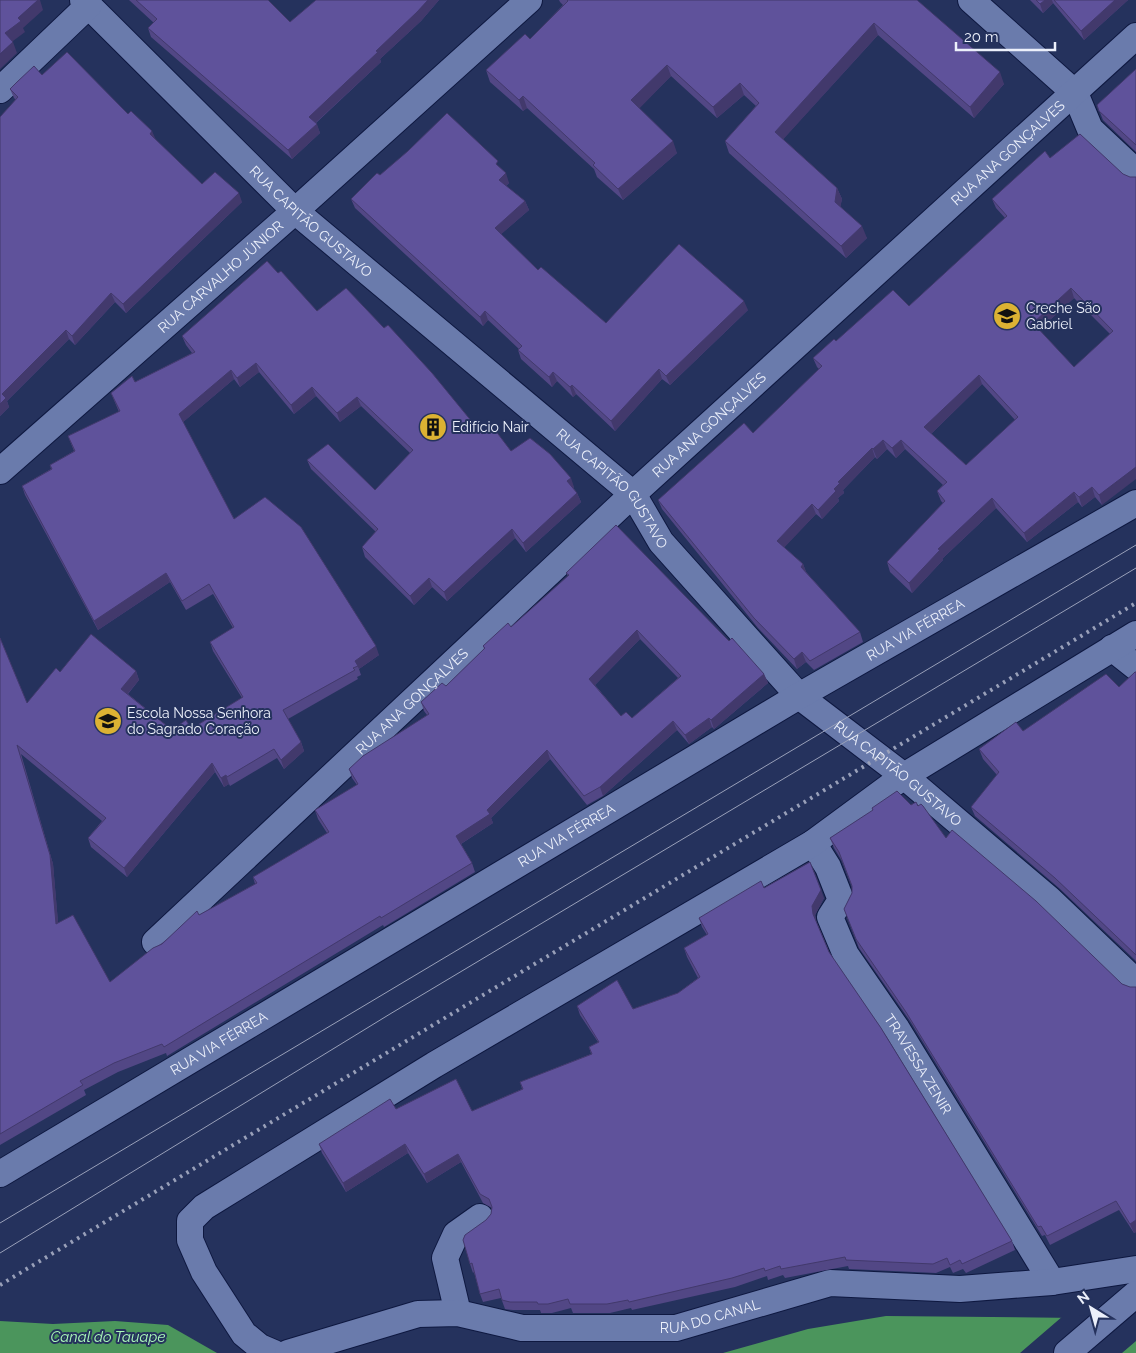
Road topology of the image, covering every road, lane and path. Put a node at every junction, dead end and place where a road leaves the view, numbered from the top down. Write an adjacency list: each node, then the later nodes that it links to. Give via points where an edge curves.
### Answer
1 (529, 0): 8 (street, RUA CARVALHO JÚNIOR)
2 (971, 0): 6 (street)
3 (86, 3): 5 (street); 8 (street, RUA CAPITÃO GUSTAVO)
4 (1136, 36): 6 (street, RUA ANA GONÇALVES)
5 (0, 90)
6 (1075, 93): 7 (street, via 1090,129); 10 (street, RUA ANA GONÇALVES)
7 (1136, 172)
8 (295, 211): 9 (street, RUA CARVALHO JÚNIOR); 10 (street, RUA CAPITÃO GUSTAVO)
9 (0, 471)
10 (633, 494): 15 (street, RUA CAPITÃO GUSTAVO, via 661,542); 18 (street, RUA ANA GONÇALVES)
11 (1136, 503): 15 (street, RUA VIA FÉRREA)
12 (1136, 634): 13 (street)
13 (1112, 648): 14 (street); 16 (street)
14 (1136, 668)
15 (799, 696): 16 (street, RUA CAPITÃO GUSTAVO); 20 (street, RUA VIA FÉRREA)
16 (904, 776): 17 (street); 19 (street, RUA CAPITÃO GUSTAVO, via 1049,899)
17 (813, 843): 23 (street, TRAVESSA ZENIR, via 841,900 830,917 846,955 897,1029); 26 (street, via 434,1065 204,1207 190,1221 190,1240 204,1272 244,1334)
18 (155, 942)
19 (1136, 982)
20 (0, 1174)
21 (480, 1217): 25 (street, via 456,1234 445,1258)
22 (1136, 1269): 23 (street, RUA DO CANAL)
23 (1052, 1282): 25 (street, RUA DO CANAL, via 960,1290 830,1283 676,1328 522,1328)
24 (1135, 1294): 28 (street)
25 (458, 1313): 27 (street, RUA DO CANAL, via 418,1314)
26 (274, 1353)
27 (288, 1353)
28 (1067, 1353)

